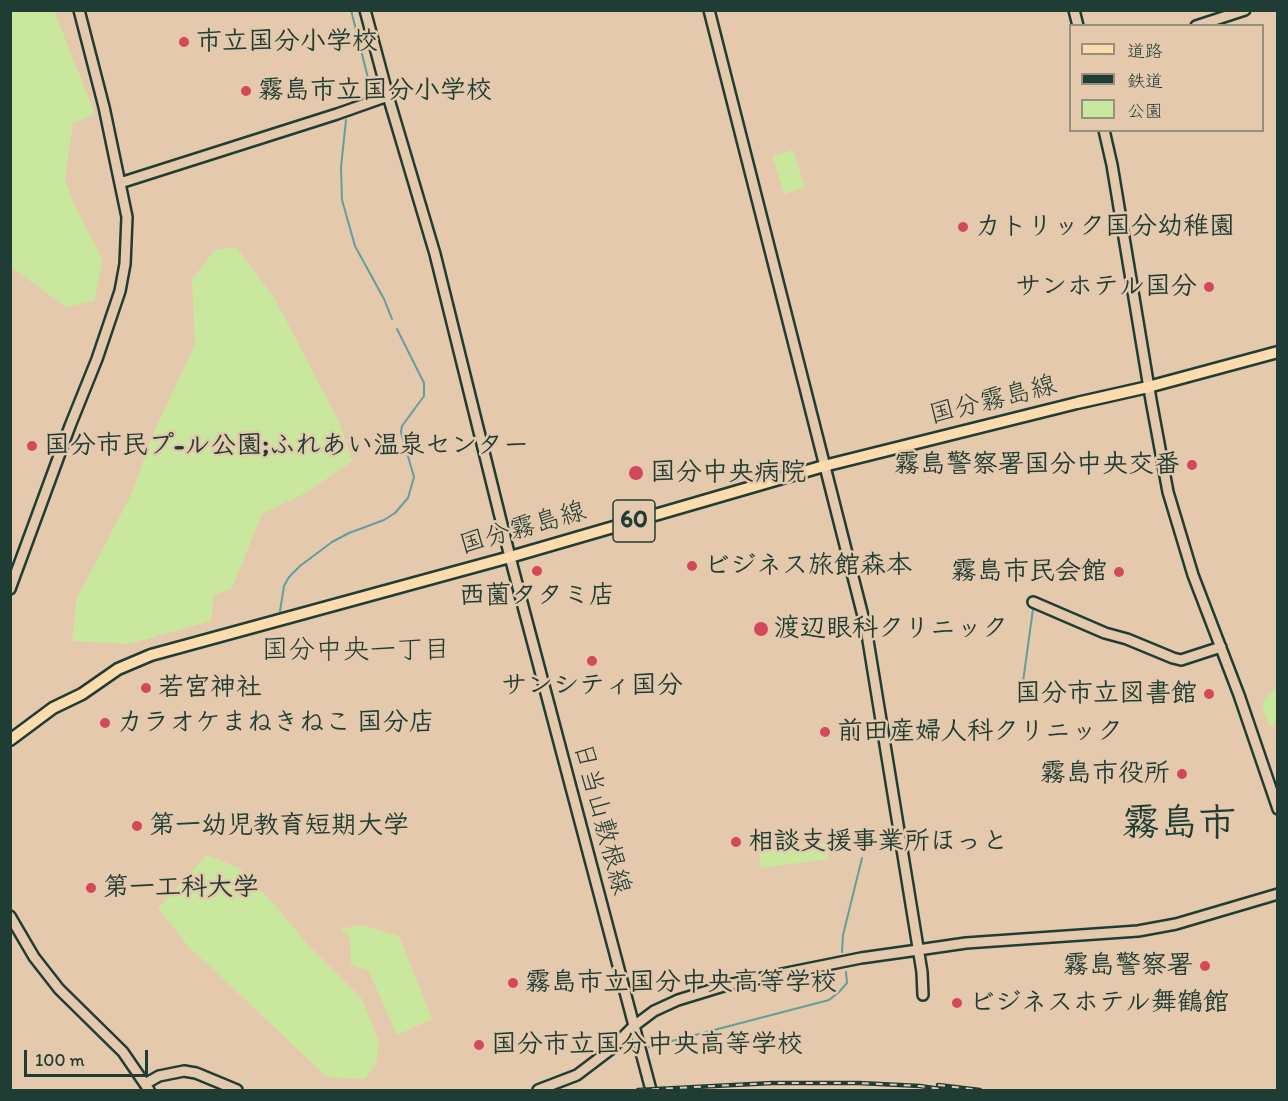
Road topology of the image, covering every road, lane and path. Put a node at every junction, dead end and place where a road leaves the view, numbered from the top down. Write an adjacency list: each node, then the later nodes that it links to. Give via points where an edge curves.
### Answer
1 (79, 10): 8 (street)
2 (365, 10): 6 (street, 日当山敷根線)
3 (709, 10): 11 (street)
4 (1245, 10): 5 (street)
5 (1202, 24)
6 (388, 96): 8 (street); 12 (street, 日当山敷根線, via 435,254)
7 (1104, 132): 10 (street)
8 (120, 183): 13 (street, via 127,217 120,291)
9 (1278, 352): 10 (main road, 国分霧島線 / 60)
10 (1148, 387): 11 (main road, 国分霧島線 / 60); 15 (street, via 1174,514)
11 (824, 466): 12 (main road, 国分霧島線 / 60); 20 (street, via 871,653)
12 (510, 557): 16 (main road, 国分霧島線 / 60, via 151,655 118,669 53,708); 22 (street, 日当山敷根線)
13 (10, 589)
14 (1033, 602): 15 (street, via 1181,660)
15 (1221, 647): 17 (street)
16 (10, 740)
17 (1278, 809)
18 (1278, 894): 20 (street, via 1138,931)
19 (10, 916): 23 (street, via 59,989 123,1052)
20 (918, 950): 21 (street); 22 (street, via 727,985 678,999)
21 (922, 995)
22 (634, 1026): 25 (street, via 577,1075); 26 (street, 日当山敷根線)
23 (147, 1087): 24 (street, via 159,1076 183,1071)
24 (237, 1090)
25 (538, 1090)
26 (651, 1090)

